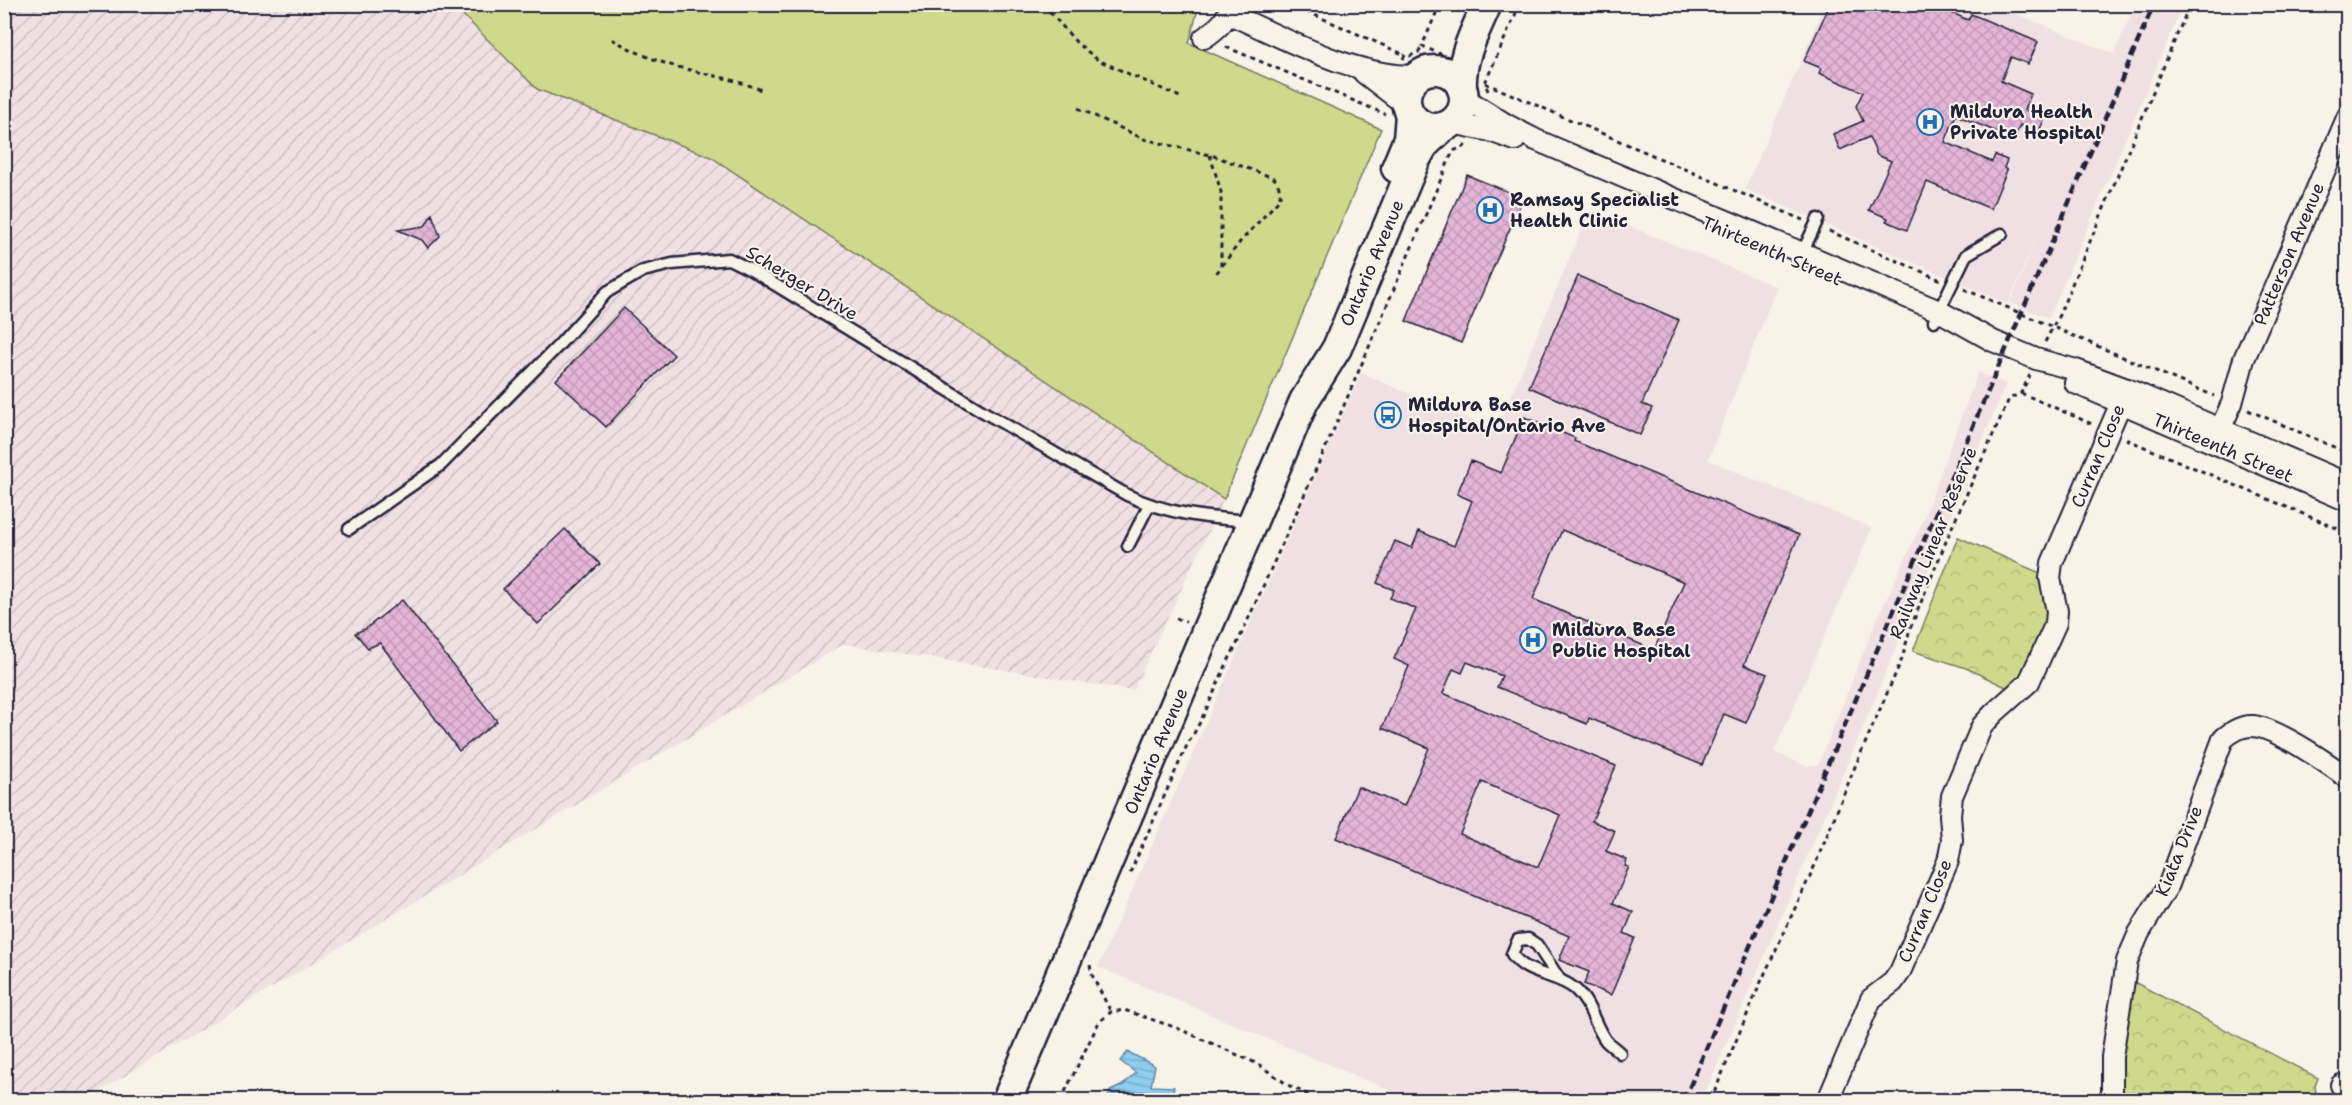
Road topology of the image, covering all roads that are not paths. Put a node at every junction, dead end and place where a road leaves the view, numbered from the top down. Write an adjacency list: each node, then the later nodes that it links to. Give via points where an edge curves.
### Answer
1 (1470, 4): 5 (street, via 1437,65)
2 (1487, 4): 7 (street, via 1463,63)
3 (1230, 9): 4 (street, via 1221,24); 6 (street)
4 (1204, 38)
5 (1418, 67): 6 (street, via 1400,76); 7 (street, via 1440,71 1457,80); 8 (street)
6 (1357, 69): 8 (street)
7 (1466, 108): 8 (street, via 1434,128); 13 (street, Thirteenth Street, via 1507,137); 16 (street, Ontario Avenue, via 1424,145 1415,161 1337,348)
8 (1401, 111): 16 (street, Ontario Avenue, via 1408,139 1312,367)
9 (2348, 116): 10 (street, Patterson Avenue)
10 (2339, 157): 17 (street, Patterson Avenue)
11 (1816, 222): 13 (lane)
12 (2002, 234): 14 (lane, via 1966,255)
13 (1800, 258): 14 (street, Thirteenth Street)
14 (1937, 316): 15 (street, Thirteenth Street, via 2036,359 2072,381)
15 (2124, 397): 17 (street, Thirteenth Street); 28 (street, Curran Close, via 2050,570 2056,623 2029,682 1982,726 1952,796 1948,861 1900,972 1871,999)
16 (1304, 402): 21 (street, Ontario Avenue)
17 (2212, 434): 18 (street, Thirteenth Street); 19 (street, Thirteenth Street)
18 (2348, 484)
19 (2348, 501)
20 (1149, 505): 21 (lane, Scherger Drive, via 1205,518); 22 (lane, Scherger Drive, via 1100,481 729,259 643,271 607,292 441,465); 23 (lane)
21 (1254, 522): 27 (street, Ontario Avenue)
22 (349, 529)
23 (1128, 546)
24 (2348, 778): 29 (street, Kiata Drive, via 2262,728 2241,728 2223,739 2169,884 2127,961 2112,1057)
25 (1560, 980): 25 (lane, via 1518,962 1512,954 1518,940 1528,939 1537,945); 26 (lane, via 1585,1000 1606,1041)
26 (1620, 1053)
27 (1007, 1101)
28 (1828, 1101)
29 (2112, 1101)

